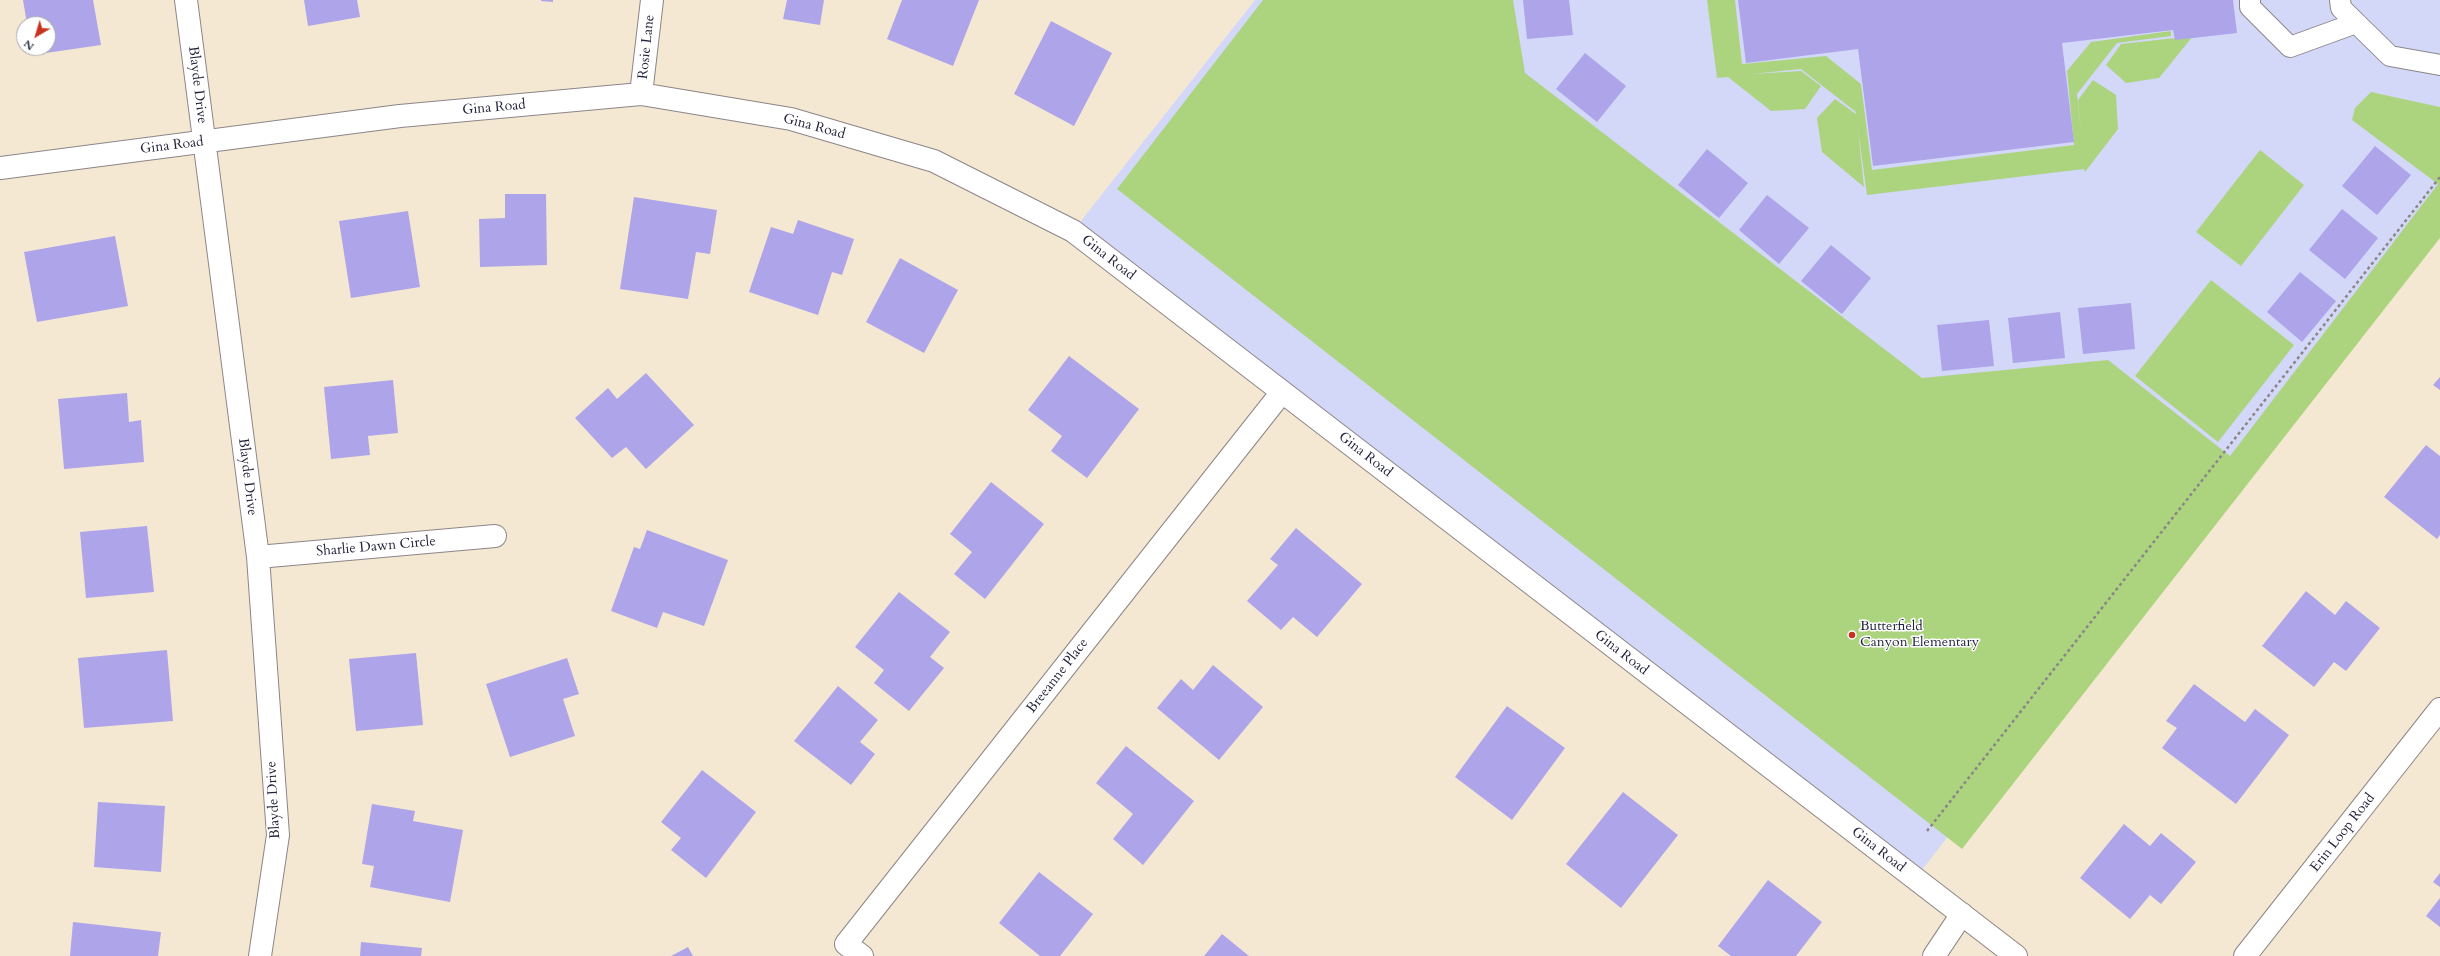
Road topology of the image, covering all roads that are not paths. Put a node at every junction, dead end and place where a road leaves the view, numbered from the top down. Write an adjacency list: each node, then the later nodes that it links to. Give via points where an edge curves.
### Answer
1 (186, 0): 8 (street, Blayde Drive)
2 (652, 0): 7 (street, Rosie Lane)
3 (2250, 0): 5 (lane, via 2250,7 2290,47)
4 (2340, 0): 5 (lane, via 2341,8)
5 (2356, 22): 6 (lane, via 2390,56)
6 (2440, 65)
7 (641, 94): 8 (street, Gina Road, via 400,116); 10 (street, Gina Road, via 791,119 934,160 1073,232)
8 (204, 142): 9 (street, Gina Road); 12 (street, Blayde Drive)
9 (0, 168)
10 (1282, 392): 14 (street, Gina Road); 16 (street, Breeanne Place, via 846,944)
11 (495, 536): 12 (street, Sharlie Dawn Circle)
12 (258, 557): 15 (street, Blayde Drive, via 278,834)
13 (2440, 709): 19 (street, Erin Loop Road)
14 (1962, 914): 17 (street); 18 (street, Gina Road)
15 (260, 956)
16 (862, 956)
17 (1934, 956)
18 (2016, 956)
19 (2245, 956)

